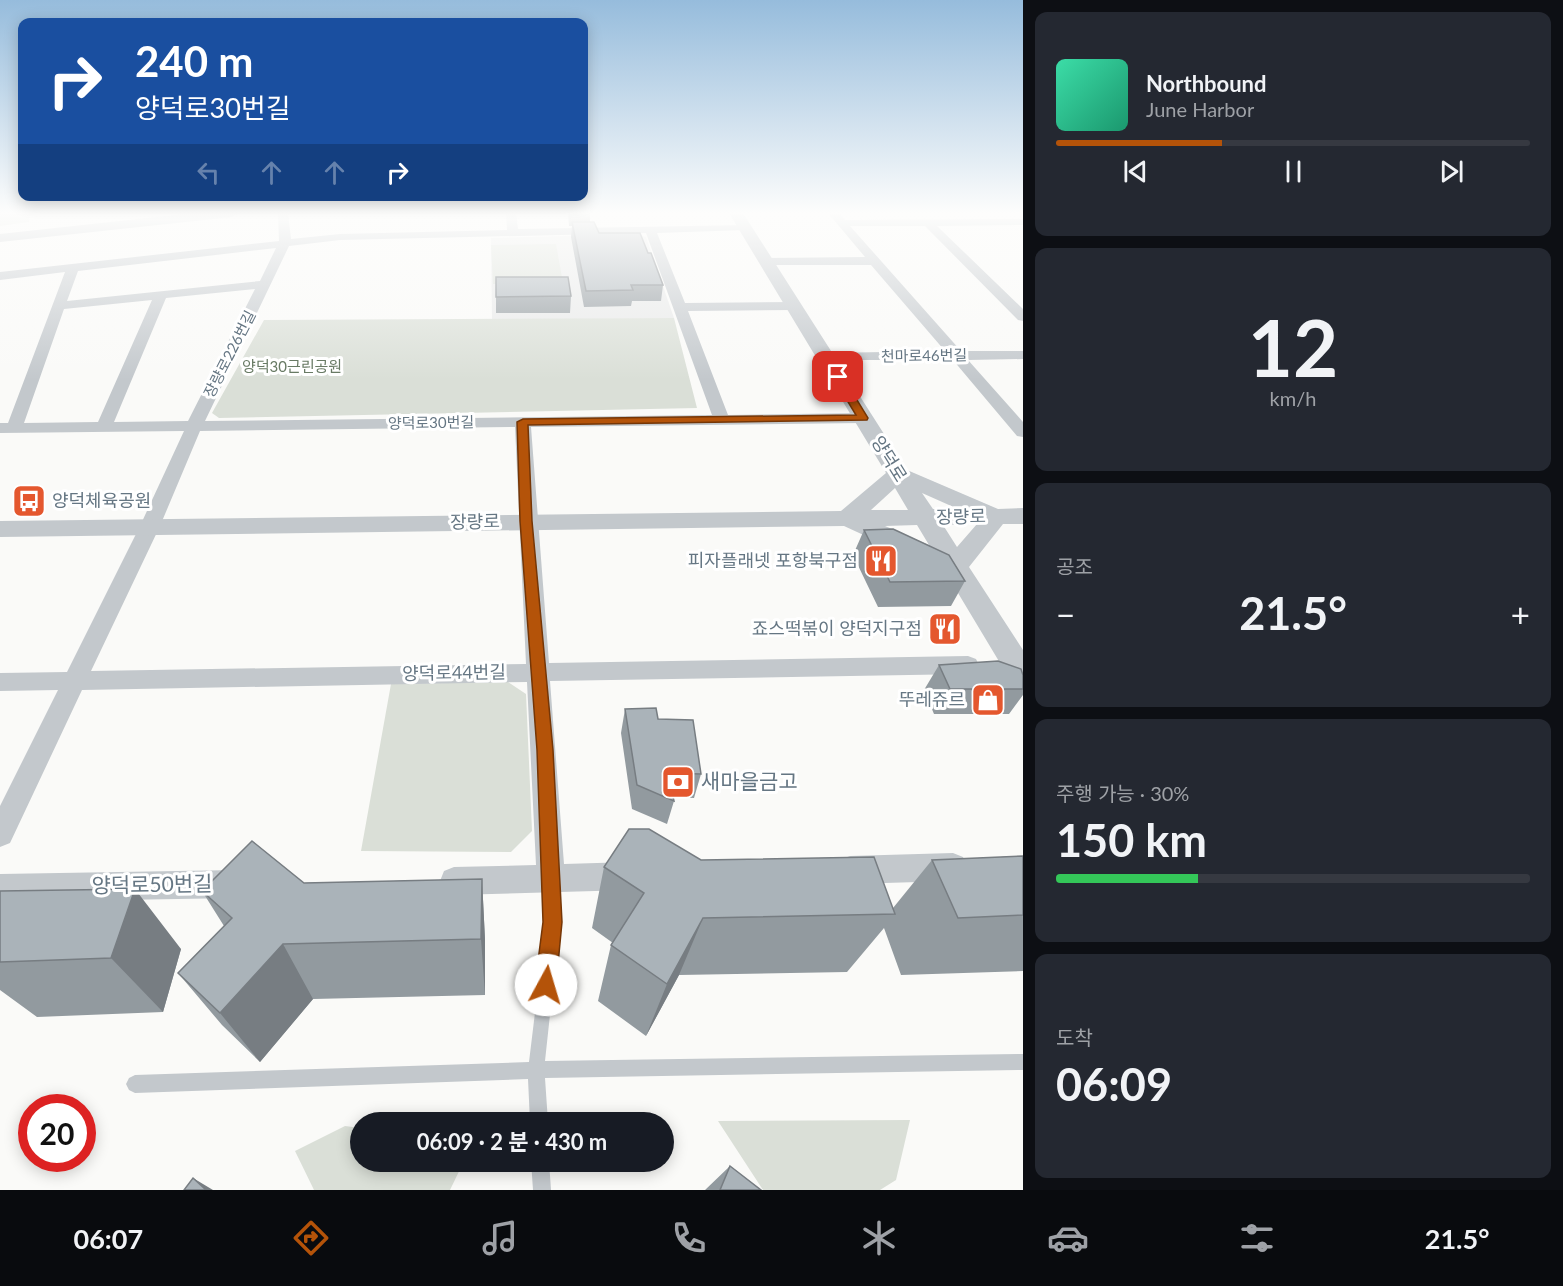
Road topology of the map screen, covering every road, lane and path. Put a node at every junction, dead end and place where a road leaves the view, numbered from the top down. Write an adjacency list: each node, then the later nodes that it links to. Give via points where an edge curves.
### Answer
1 (61, 269): 8 (street)
2 (72, 269): 11 (street)
3 (272, 269): 9 (street, 장량로226번길)
4 (665, 269): 13 (street)
5 (771, 269): 12 (street, 양덕로)
6 (882, 269): 16 (street)
7 (974, 269): 14 (street)
8 (0, 276)
9 (265, 284): 10 (street); 23 (street, 장량로226번길)
10 (161, 295): 11 (street); 22 (street)
11 (57, 306): 24 (street)
12 (794, 306): 13 (street); 17 (street, 양덕로)
13 (679, 307): 20 (street)
14 (1023, 317)
15 (1023, 355): 16 (street, 천마로46번길)
16 (957, 356): 17 (street, 천마로46번길); 18 (street)
17 (825, 357): 19 (street, 양덕로)
18 (1017, 417): 25 (street)
19 (863, 418): 20 (street, 양덕로30번길); 26 (street, 양덕로)
20 (722, 419): 21 (street, 양덕로30번길)
21 (523, 422): 23 (street, 양덕로30번길); 31 (street)
22 (104, 426): 23 (street, 양덕로30번길); 24 (street, 양덕로30번길)
23 (194, 426): 32 (street, 장량로226번길)
24 (7, 428)
25 (1023, 432)
26 (898, 474): 28 (street); 29 (street); 30 (street, 양덕로)
27 (1023, 516): 28 (street, 장량로)
28 (996, 517): 30 (street, 장량로); 34 (street)
29 (847, 518): 30 (street, 장량로); 31 (street, 장량로); 34 (street)
30 (925, 518): 34 (street, 양덕로)
31 (526, 521): 32 (street, 장량로); 36 (street)
32 (150, 526): 33 (street, 장량로); 37 (street, 장량로226번길)
33 (0, 529)
34 (955, 567): 35 (street, 양덕로)
35 (1020, 670): 36 (street, 양덕로44번길)
36 (538, 671): 37 (street, 양덕로44번길); 43 (street)
37 (76, 680): 38 (street, 양덕로44번길); 39 (street, 장량로226번길)
38 (0, 682)
39 (0, 834)
40 (976, 866): 41 (street)
41 (822, 871)
42 (657, 876): 43 (street)
43 (551, 879): 44 (street); 48 (lane, via 553,922)
44 (429, 881)
45 (262, 884): 46 (street, 양덕로50번길)
46 (0, 888)
47 (1023, 1062): 48 (lane)
48 (536, 1070): 49 (lane); 50 (lane)
49 (135, 1084)
50 (538, 1112)
51 (541, 1172): 52 (lane)
52 (542, 1190)

